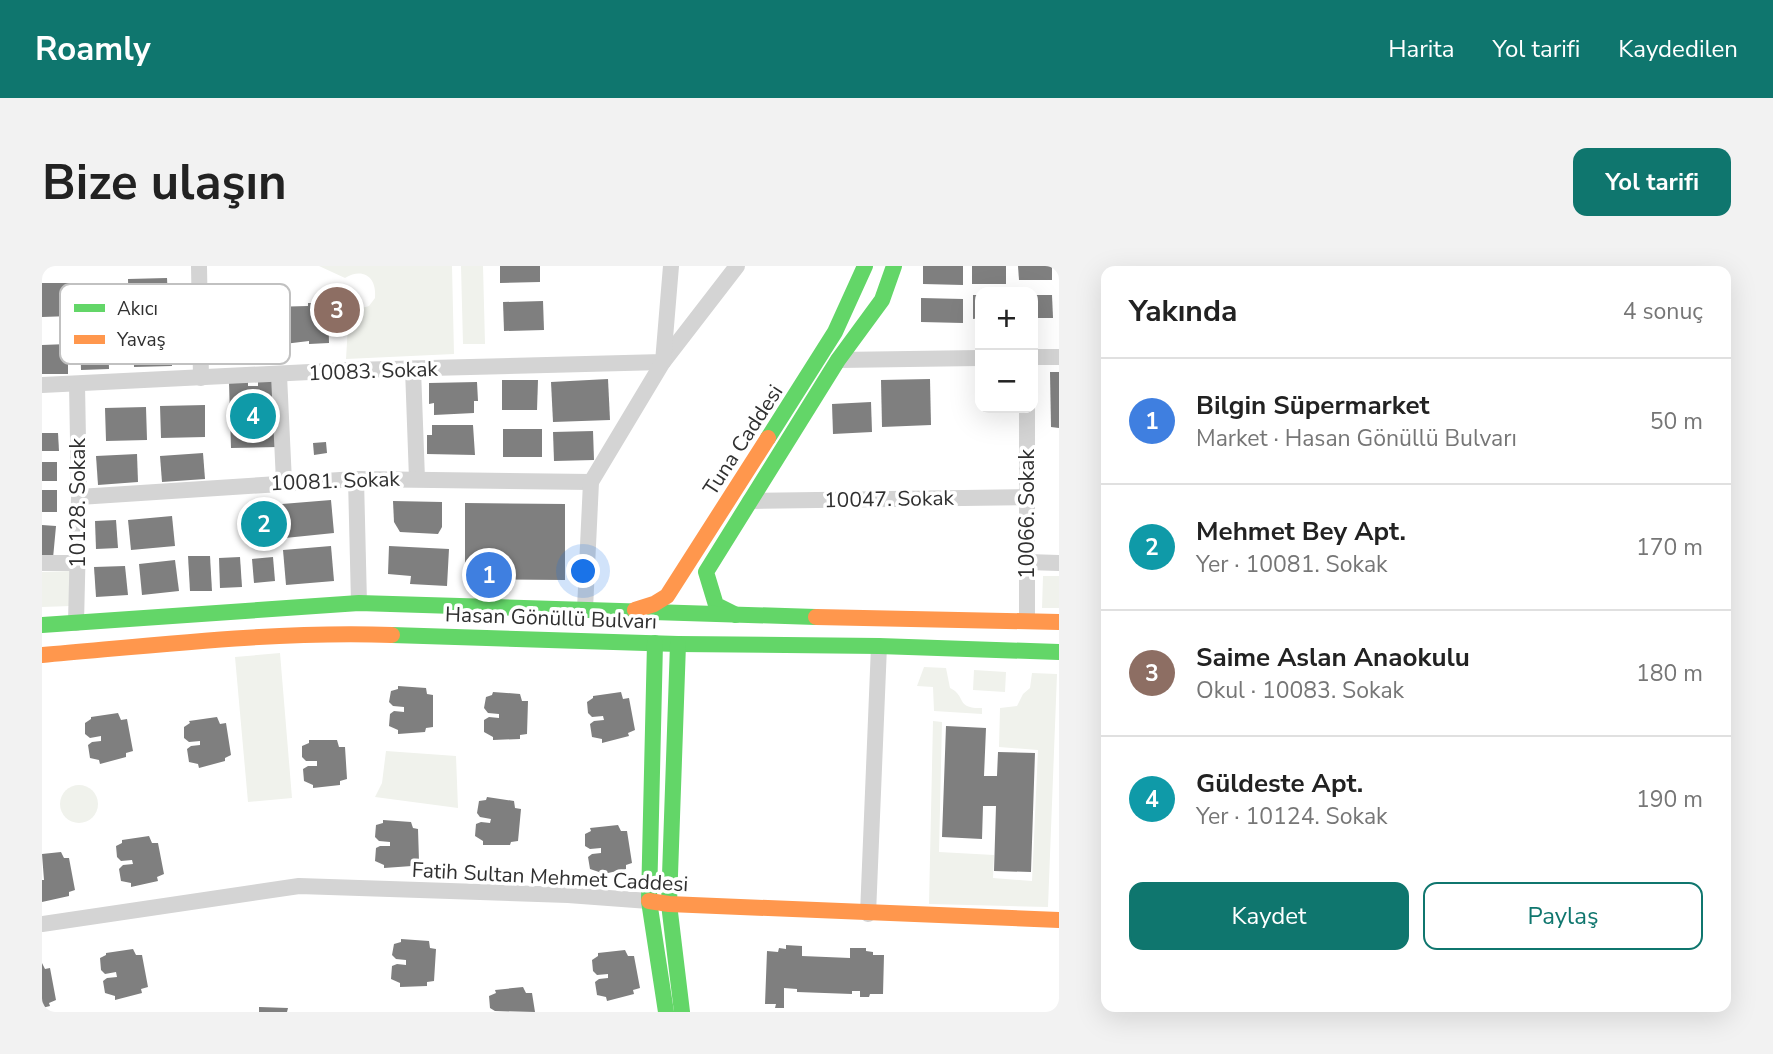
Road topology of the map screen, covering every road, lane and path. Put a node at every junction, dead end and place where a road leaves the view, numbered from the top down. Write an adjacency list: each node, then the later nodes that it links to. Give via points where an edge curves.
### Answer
1 (198, 266): 6 (street)
2 (671, 266): 11 (street)
3 (737, 266): 11 (street)
4 (894, 266): 10 (main road, Tuna Caddesi, via 882,300)
5 (862, 270): 32 (main road, Tuna Caddesi, via 835,332 667,596)
6 (198, 284)
7 (1059, 357): 9 (street)
8 (975, 358): 10 (street)
9 (1038, 358)
10 (838, 360): 25 (main road, Tuna Caddesi)
11 (663, 362): 13 (street, 10083. Sokak); 22 (street)
12 (201, 364): 15 (street)
13 (413, 369): 14 (street, 10083. Sokak); 19 (street)
14 (279, 375): 15 (street, 10083. Sokak); 21 (street)
15 (201, 378): 16 (street, 10083. Sokak)
16 (77, 384): 17 (street, 10083. Sokak); 23 (street, 10128. Sokak)
17 (42, 385)
18 (1027, 413): 24 (street, 10066. Sokak)
19 (416, 478): 20 (street, 10081. Sokak); 22 (street, 10081. Sokak)
20 (356, 479): 21 (street, 10081. Sokak); 30 (street)
21 (284, 482): 23 (street, 10081. Sokak)
22 (591, 482): 31 (street)
23 (79, 497): 29 (street, 10128. Sokak)
24 (1028, 497): 25 (street, 10047. Sokak); 26 (street, 10066. Sokak)
25 (750, 501): 33 (main road, Tuna Caddesi, via 706,572 716,605)
26 (1027, 562): 28 (street); 34 (street, 10066. Sokak)
27 (42, 563): 29 (street)
28 (1059, 563)
29 (79, 564): 36 (street, 10128. Sokak)
30 (359, 603): 31 (main road, Hasan Gönüllü Bulvarı); 36 (main road, Hasan Gönüllü Bulvarı)
31 (585, 609): 32 (main road, Hasan Gönüllü Bulvarı)
32 (631, 611): 33 (main road, Hasan Gönüllü Bulvarı)
33 (736, 615): 34 (main road, Hasan Gönüllü Bulvarı)
34 (1027, 621): 35 (main road, Hasan Gönüllü Bulvarı)
35 (1059, 622)
36 (76, 623): 37 (main road, Hasan Gönüllü Bulvarı)
37 (42, 625)
38 (655, 643): 39 (main road, Hasan Gönüllü Bulvarı); 42 (main road, Hasan Gönüllü Bulvarı, via 344,633); 43 (main road)
39 (678, 644): 40 (main road, Hasan Gönüllü Bulvarı); 44 (main road)
40 (879, 646): 41 (main road, Hasan Gönüllü Bulvarı); 45 (street)
41 (1059, 652)
42 (42, 655)
43 (649, 901): 44 (main road, Fatih Sultan Mehmet Caddesi); 47 (street, Fatih Sultan Mehmet Caddesi, via 299,886); 48 (main road)
44 (669, 904): 45 (main road, Fatih Sultan Mehmet Caddesi); 49 (main road)
45 (868, 914): 46 (main road, Fatih Sultan Mehmet Caddesi)
46 (1059, 920)
47 (42, 924)
48 (666, 1012)
49 (682, 1012)

